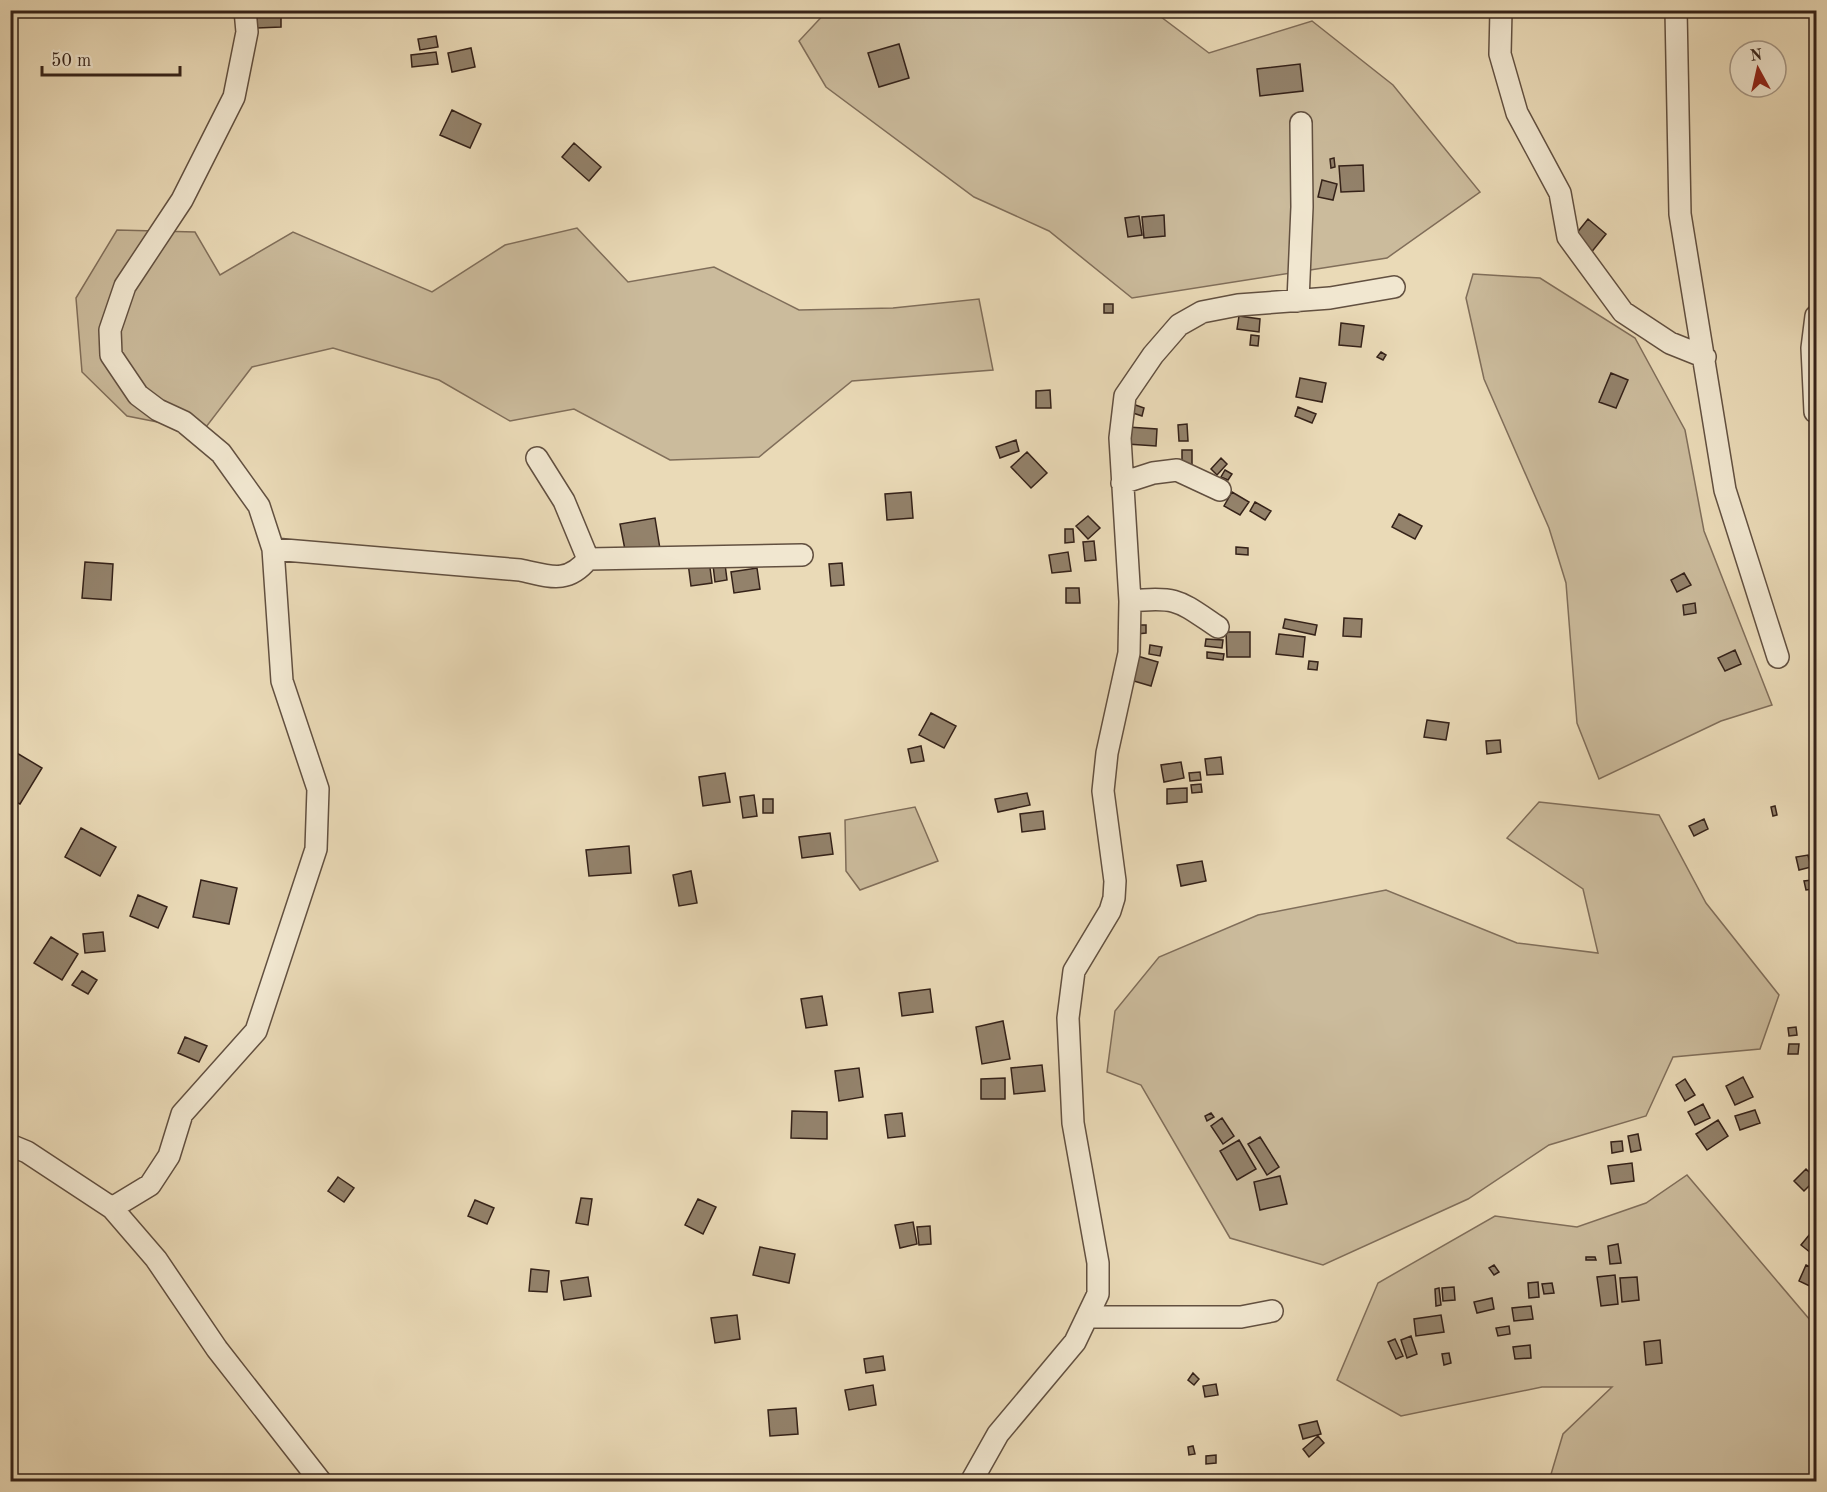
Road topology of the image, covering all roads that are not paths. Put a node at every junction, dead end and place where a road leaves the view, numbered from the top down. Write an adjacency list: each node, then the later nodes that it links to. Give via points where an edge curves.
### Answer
1 (244, 10): 13 (street, via 247,32 234,97 182,200 125,286 110,330 111,355 138,395 184,422 221,453 259,506)
2 (1501, 10): 8 (street, via 1500,54 1517,113 1560,193 1568,237 1623,312 1670,343)
3 (1677, 10): 8 (street, via 1680,214)
4 (1301, 123): 6 (street)
5 (1394, 287): 6 (street)
6 (1298, 301): 11 (street, via 1202,312 1179,325 1125,396 1120,438)
7 (1816, 316): 9 (street, via 1812,348)
8 (1705, 357): 18 (street, via 1725,490)
9 (1815, 412)
10 (537, 458): 15 (street, via 564,501)
11 (1122, 483): 12 (street, via 1177,470); 16 (street)
12 (1220, 490)
13 (273, 549): 15 (street, via 520,570 558,578 578,573); 20 (street, via 282,681 318,789 316,849 255,1031 182,1114 169,1156 150,1185)
14 (802, 555): 15 (street)
15 (588, 559)
16 (1130, 601): 17 (street, via 1163,597 1181,602); 22 (street, via 1129,653 1107,753 1103,791 1114,898 1074,971 1068,1018 1073,1123 1098,1263 1098,1294)
17 (1218, 627)
18 (1778, 657)
19 (10, 1145): 20 (street)
20 (112, 1208): 23 (street, via 156,1259 217,1349)
21 (1272, 1311): 22 (street, via 1241,1317)
22 (1087, 1317): 24 (street, via 1075,1342 998,1434)
23 (321, 1482)
24 (971, 1482)

